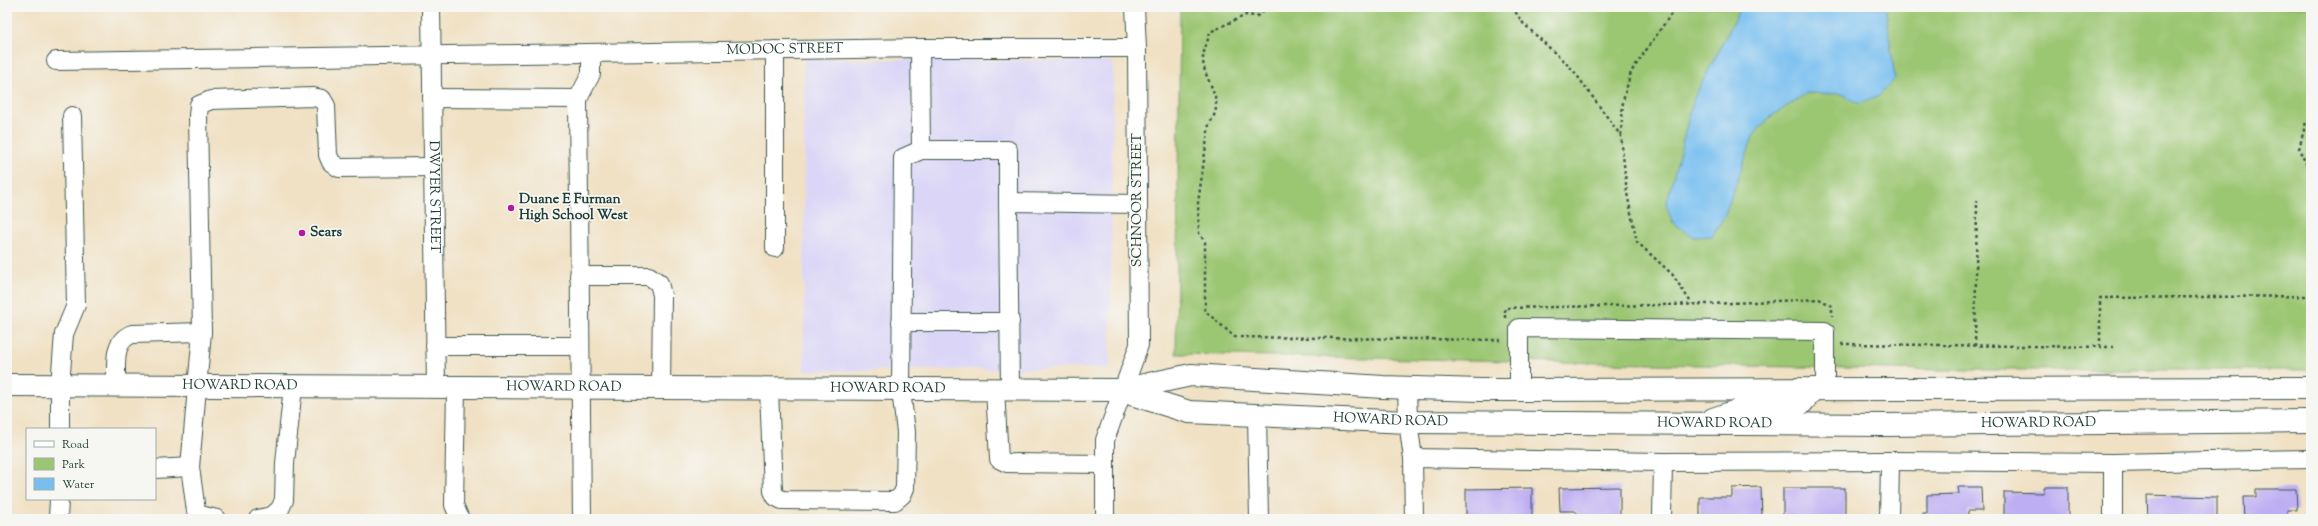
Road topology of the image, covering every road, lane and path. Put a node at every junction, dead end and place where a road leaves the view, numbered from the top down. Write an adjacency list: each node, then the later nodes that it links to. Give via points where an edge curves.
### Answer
1 (431, 7): 10 (street, DWYER STREET)
2 (1135, 7): 7 (street, SCHNOOR STREET)
3 (1268, 7): 32 (path, via 1257,16 1246,15 1210,32 1203,60 1215,96 1216,109 1216,115 1209,124 1198,203 1199,233 1205,242 1205,311 1235,337)
4 (1512, 7): 16 (path, via 1523,23 1573,70)
5 (1676, 7): 16 (path, via 1630,72 1623,101)
6 (920, 48): 7 (street, MODOC STREET); 8 (street, MODOC STREET); 17 (street)
7 (1137, 48): 22 (street, SCHNOOR STREET)
8 (775, 50): 9 (street, MODOC STREET); 23 (street)
9 (591, 54): 10 (street, MODOC STREET); 13 (street, via 591,74)
10 (432, 56): 11 (street, MODOC STREET); 12 (street, DWYER STREET)
11 (56, 61)
12 (432, 98): 13 (street); 18 (street, DWYER STREET)
13 (578, 99): 24 (street)
14 (72, 116): 40 (street, via 76,305 64,334)
15 (2311, 121): 19 (path, via 2306,122 2299,149)
16 (1621, 136): 26 (path, via 1627,192 1637,242 1672,274)
17 (921, 150): 21 (street, via 1008,150); 28 (street, via 903,158)
18 (433, 167): 31 (street, via 339,168 330,162 328,155 326,106 322,99 313,97 211,100 199,105); 34 (street, DWYER STREET)
19 (2311, 174)
20 (1977, 200): 36 (path)
21 (1008, 202): 22 (street); 29 (street)
22 (1138, 204): 53 (street, SCHNOOR STREET, via 1139,345)
23 (775, 248)
24 (579, 276): 35 (street); 48 (street, via 649,276 659,283 662,295)
25 (2311, 296): 37 (path, via 2100,298)
26 (1692, 304): 27 (path, via 1819,299 1832,306); 30 (path, via 1505,308)
27 (1832, 321)
28 (901, 322): 29 (street); 51 (street)
29 (1010, 322): 52 (street)
30 (1505, 324)
31 (202, 332): 41 (street, via 132,334 124,337 118,345); 43 (street)
32 (1505, 340)
33 (1833, 344): 36 (path)
34 (435, 346): 35 (street); 44 (street, DWYER STREET)
35 (580, 346): 47 (street)
36 (1975, 346): 37 (path)
37 (2100, 347): 38 (path)
38 (2113, 347)
39 (7, 385): 40 (main road, HOWARD ROAD)
40 (60, 385): 41 (main road, HOWARD ROAD); 59 (street)
41 (116, 386): 43 (main road, HOWARD ROAD)
42 (293, 386): 43 (main road, HOWARD ROAD); 44 (main road, HOWARD ROAD); 71 (street, via 284,500 280,509 272,516)
43 (196, 387): 66 (street)
44 (446, 387): 47 (main road, HOWARD ROAD); 72 (street, DWYER STREET, via 456,430 454,505)
45 (1407, 388): 53 (main road, HOWARD ROAD, via 1191,375); 54 (main road, HOWARD ROAD); 57 (street)
46 (2311, 388): 50 (main road, HOWARD ROAD)
47 (580, 389): 48 (main road, HOWARD ROAD); 73 (street)
48 (661, 389): 49 (main road, HOWARD ROAD)
49 (769, 389): 51 (main road, HOWARD ROAD); 51 (street, via 773,491 776,497 782,500 887,501 895,501 905,488 906,432)
50 (1819, 389): 54 (main road, HOWARD ROAD); 54 (street, via 1825,331 1519,328); 58 (main road, via 1802,402 1782,408 1745,408)
51 (901, 390): 52 (main road, HOWARD ROAD)
52 (1003, 390): 53 (main road, HOWARD ROAD); 65 (street, via 999,459 1007,463)
53 (1121, 390): 55 (main road, HOWARD ROAD, via 1189,412); 65 (street, SCHNOOR STREET, via 1105,440)
54 (1519, 390)
55 (1257, 415): 57 (main road, HOWARD ROAD); 75 (street)
56 (2311, 421): 58 (main road, HOWARD ROAD)
57 (1408, 422): 58 (main road, HOWARD ROAD); 60 (street)
58 (1699, 424)
59 (60, 428)
60 (1413, 458): 63 (street); 76 (street)
61 (2311, 459): 64 (street)
62 (1890, 461): 63 (street); 64 (street); 78 (street)
63 (1663, 462): 77 (street)
64 (2113, 463): 79 (street)
65 (1105, 464): 74 (street, SCHNOOR STREET)
66 (190, 467): 67 (street); 70 (street, via 196,511 200,515)
67 (156, 468)
68 (59, 500): 69 (street)
69 (58, 519)
70 (217, 519)
71 (258, 519)
72 (460, 519)
73 (582, 519)
74 (1105, 519)
75 (1259, 519)
76 (1414, 519)
77 (1662, 519)
78 (1889, 519)
79 (2113, 519)

